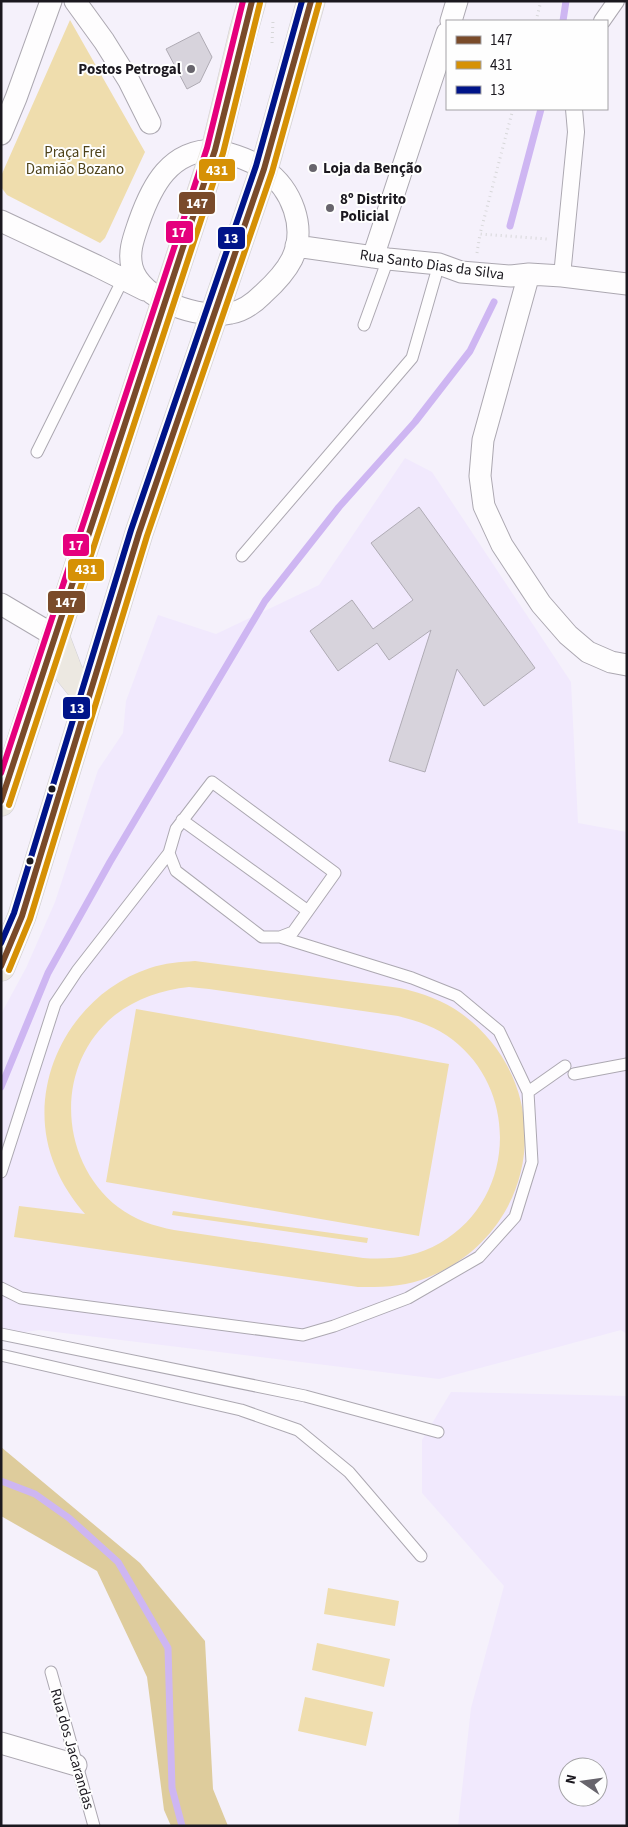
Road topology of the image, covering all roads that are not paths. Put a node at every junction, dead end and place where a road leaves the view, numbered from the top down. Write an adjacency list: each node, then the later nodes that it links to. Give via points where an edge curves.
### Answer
1 (50, 1): 12 (street)
2 (75, 1): 11 (street, via 129,81)
3 (252, 1): 13 (main road)
4 (311, 1): 14 (main road)
5 (457, 1): 7 (street)
6 (616, 1): 8 (street)
7 (451, 20)
8 (603, 20)
9 (446, 36): 18 (street)
10 (574, 110): 22 (street, via 576,132)
11 (150, 123)
12 (1, 134)
13 (215, 150): 14 (street, via 239,156); 16 (street, via 188,156 162,174 150,194); 25 (main road)
14 (264, 169): 17 (street, via 281,184 292,203 298,224); 26 (main road)
15 (1, 221): 20 (street)
16 (132, 244): 20 (street, via 114,261); 25 (street, via 132,267 140,283)
17 (296, 246): 18 (street, Rua Santo Dias da Silva); 26 (street, via 286,269 261,297 239,311)
18 (381, 258): 19 (street, Rua Santo Dias da Silva); 27 (lane)
19 (439, 264): 21 (street, Rua Santo Dias da Silva, via 461,272); 29 (lane, via 412,358)
20 (97, 266): 23 (street)
21 (520, 275): 22 (street, Rua Santo Dias da Silva); 32 (street, via 483,440 480,476 484,506 502,545 541,604 568,634 588,652 611,662)
22 (562, 276): 24 (street, Rua Santo Dias da Silva)
23 (123, 279): 25 (street); 28 (lane)
24 (627, 284)
25 (157, 297): 26 (street, via 198,312); 31 (main road)
26 (215, 314): 33 (main road, via 139,533)
27 (364, 325)
28 (37, 452)
29 (242, 556)
30 (1, 604): 31 (street)
31 (55, 636): 33 (main road, via 69,673); 34 (main road)
32 (627, 664)
33 (89, 698): 39 (main road, via 22,916)
34 (1, 802)
35 (182, 820): 36 (lane); 37 (lane); 37 (lane, via 212,782 335,873)
36 (169, 853): 38 (lane, via 176,871 262,937); 44 (lane, via 54,1004)
37 (308, 911): 38 (lane, via 293,932)
38 (280, 937): 43 (lane, via 412,978 457,996 499,1031)
39 (1, 967)
40 (627, 1064): 42 (lane)
41 (565, 1066): 43 (lane)
42 (574, 1074)
43 (528, 1092): 45 (lane, via 532,1162 515,1217 479,1257 408,1298 334,1326 302,1336 21,1298)
44 (1, 1172)
45 (1, 1288)
46 (1, 1334): 48 (lane, via 305,1396)
47 (1, 1355): 49 (lane, via 241,1410 298,1430 349,1472)
48 (438, 1432)
49 (421, 1556)
50 (50, 1672): 52 (lane, Rua dos Jacarandas)
51 (1, 1743): 52 (street)
52 (76, 1765): 53 (lane, Rua dos Jacarandas)
53 (94, 1826)

